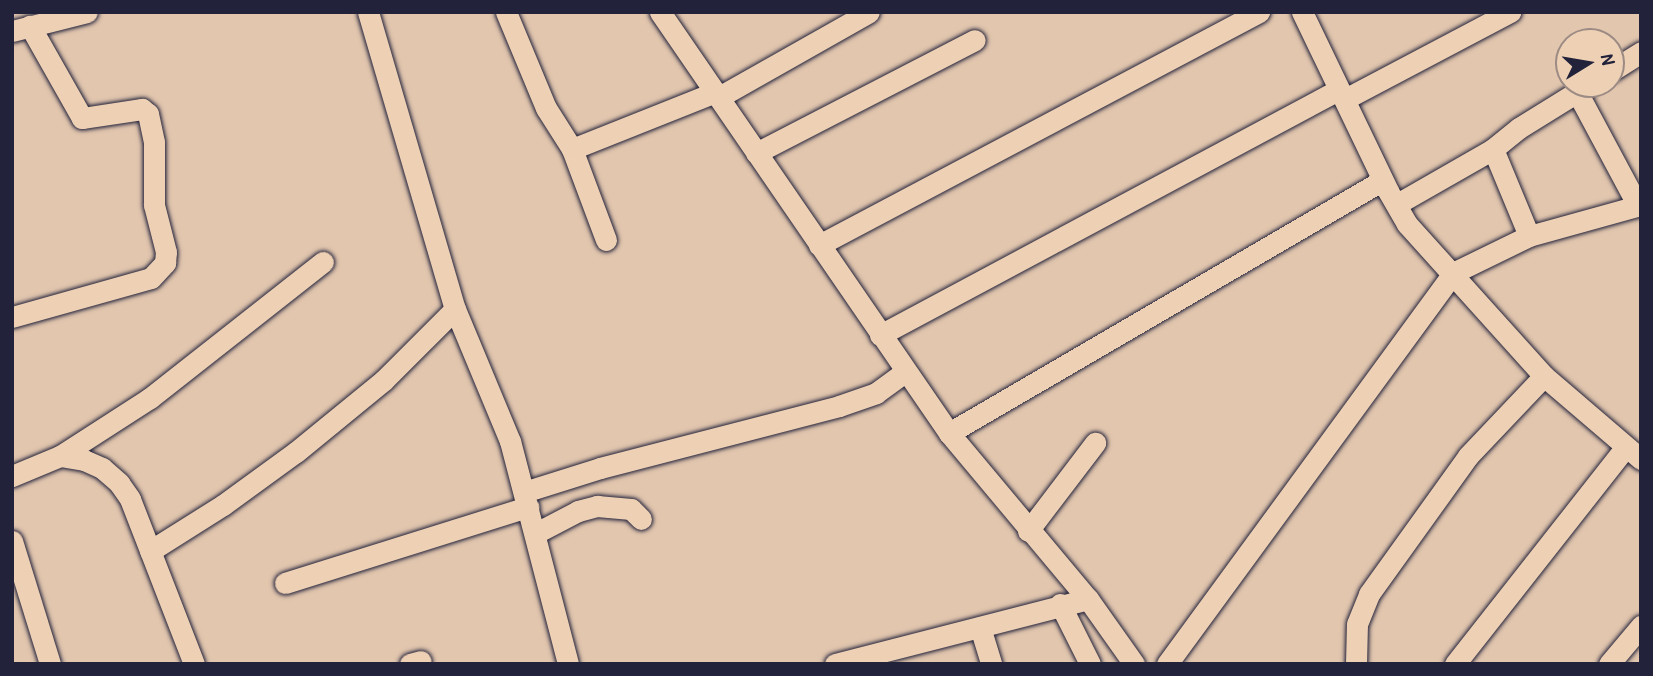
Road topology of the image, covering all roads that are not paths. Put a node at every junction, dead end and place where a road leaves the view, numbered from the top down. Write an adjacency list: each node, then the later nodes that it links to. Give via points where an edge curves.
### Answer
1 (86, 12): 9 (street)
2 (368, 12): 28 (street)
3 (506, 12): 17 (street, via 546,108)
4 (660, 12): 14 (street)
5 (869, 12): 14 (street)
6 (1259, 12): 25 (street)
7 (1302, 12): 13 (street)
8 (1510, 12): 13 (street)
9 (21, 29): 29 (street, via 82,118 142,109 148,114 154,142 154,205 166,252 165,263 151,278)
10 (975, 40): 19 (street)
11 (1641, 52): 12 (street)
12 (1625, 62)
13 (1342, 94): 20 (street); 30 (street)
14 (717, 95): 17 (street); 19 (street)
15 (1568, 98): 18 (street)
16 (1589, 98): 22 (street)
17 (572, 149): 24 (street)
18 (1493, 149): 21 (street); 23 (street)
19 (756, 153): 25 (street)
20 (1383, 180): 21 (street); 33 (street)
21 (1397, 204): 27 (street, via 1407,224)
22 (1639, 205): 23 (street)
23 (1529, 236): 27 (street)
24 (606, 240)
25 (819, 245): 30 (street)
26 (323, 262): 36 (street, via 150,398)
27 (1453, 273): 32 (street); 57 (street)
28 (455, 309): 38 (street, via 510,441); 43 (street, via 384,380 296,452)
29 (12, 317)
30 (880, 335): 31 (street)
31 (905, 372): 33 (street); 38 (street, via 876,393 839,406 600,468)
32 (1544, 376): 35 (street); 58 (street, via 1468,456 1369,594 1357,624)
33 (949, 433): 40 (street)
34 (1095, 443): 40 (street)
35 (1633, 453): 59 (street)
36 (60, 456): 37 (street); 43 (street, via 102,468 119,483)
37 (12, 476)
38 (526, 499): 41 (street); 45 (street)
39 (641, 519): 41 (street, via 631,509 597,506)
40 (1028, 531): 46 (street)
41 (536, 533): 52 (street)
42 (12, 541): 44 (street)
43 (150, 551): 51 (street)
44 (17, 575): 50 (street)
45 (285, 583)
46 (1088, 599): 47 (street); 56 (street)
47 (1060, 604): 49 (street); 55 (street)
48 (1641, 626): 60 (street)
49 (979, 627): 53 (street); 54 (street)
50 (50, 664)
51 (194, 664)
52 (568, 664)
53 (835, 664)
54 (991, 664)
55 (1090, 664)
56 (1134, 664)
57 (1167, 664)
58 (1356, 664)
59 (1455, 664)
60 (1609, 664)

